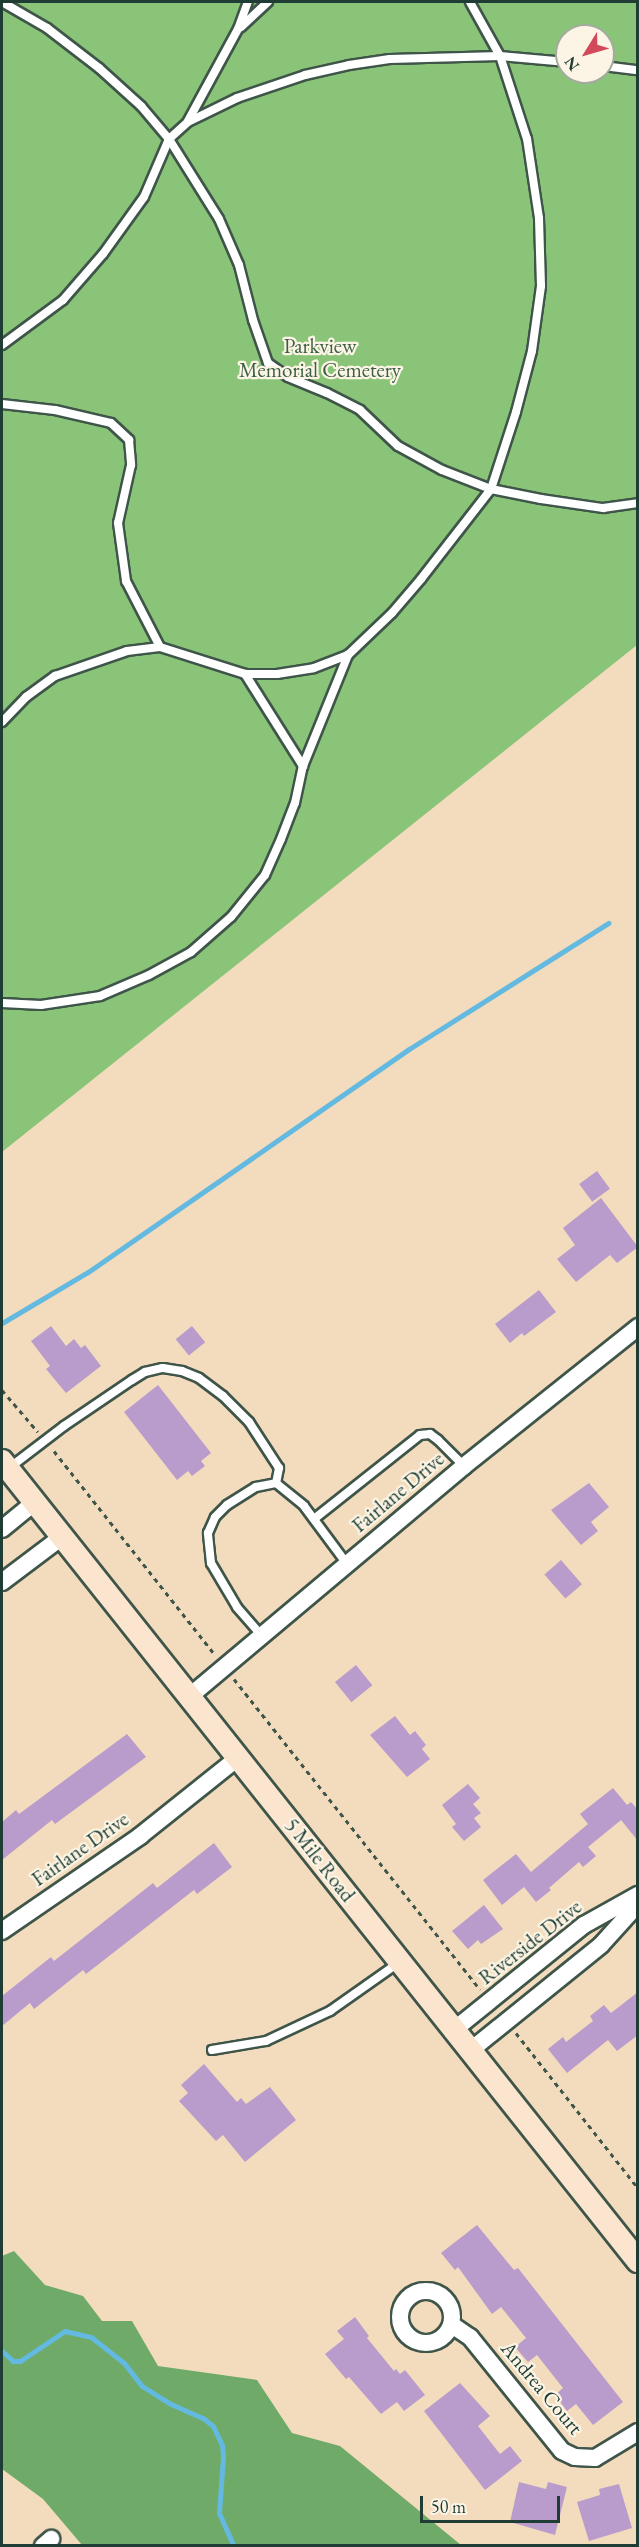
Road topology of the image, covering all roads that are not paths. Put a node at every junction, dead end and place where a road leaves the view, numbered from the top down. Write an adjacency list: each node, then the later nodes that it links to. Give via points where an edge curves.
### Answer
1 (2, 2): 11 (lane, via 47,28 99,68 141,106)
2 (248, 2): 5 (lane)
3 (268, 2): 5 (lane)
4 (470, 2): 6 (lane)
5 (238, 29): 10 (lane)
6 (500, 56): 7 (lane); 10 (lane, via 390,59 349,65 237,98); 14 (lane, via 527,139 539,218 541,286 532,351)
7 (555, 61)
8 (615, 67): 9 (lane)
9 (638, 70)
10 (188, 122): 11 (lane)
11 (169, 139): 12 (lane, via 144,197 103,254 63,300); 14 (lane, via 219,219 239,265 252,320 268,363 288,377 360,410 398,446 442,470)
12 (2, 345)
13 (2, 404): 16 (lane, via 55,410 111,423 129,440 131,465 118,523 126,581)
14 (491, 489): 15 (lane, via 603,508); 17 (lane, via 392,613)
15 (638, 503)
16 (160, 647): 18 (lane); 19 (lane, via 127,651 55,676 26,697)
17 (348, 655): 18 (lane, via 314,668); 20 (lane)
18 (245, 674): 20 (lane)
19 (2, 723)
20 (303, 766): 21 (lane, via 296,802 265,875 231,917 192,952 100,996 41,1005)
21 (2, 1003)
22 (638, 1327): 24 (street, Fairlane Drive)
23 (5, 1465): 25 (lane, via 145,1371 163,1368 199,1378 224,1396 249,1422 279,1468); 26 (main road, 5 Mile Road)
24 (464, 1466): 27 (lane, via 430,1434 420,1435); 30 (street, Fairlane Drive)
25 (276, 1483): 27 (lane); 32 (lane, via 256,1486 227,1505 215,1517 208,1533 211,1563 237,1607)
26 (35, 1502): 28 (street); 29 (main road, 5 Mile Road)
27 (314, 1519): 30 (lane)
28 (2, 1529)
29 (63, 1536): 31 (street); 33 (main road, 5 Mile Road)
30 (347, 1564): 32 (street, Fairlane Drive)
31 (2, 1582)
32 (262, 1636): 33 (street, Fairlane Drive)
33 (190, 1696): 34 (main road, 5 Mile Road)
34 (239, 1757): 37 (street, Fairlane Drive, via 140,1836); 38 (main road, 5 Mile Road)
35 (638, 1895): 39 (street, Riverside Drive, via 584,1925)
36 (638, 1904): 41 (street, via 601,1944)
37 (2, 1931)
38 (401, 1961): 39 (main road, 5 Mile Road); 40 (lane, via 330,2011 266,2041)
39 (455, 2030): 41 (main road, 5 Mile Road)
40 (212, 2050)
41 (471, 2050): 42 (main road, 5 Mile Road)
42 (638, 2261)
43 (452, 2325): 44 (street, Andrea Court, via 470,2337 562,2451 575,2457 595,2458)
44 (638, 2432)

